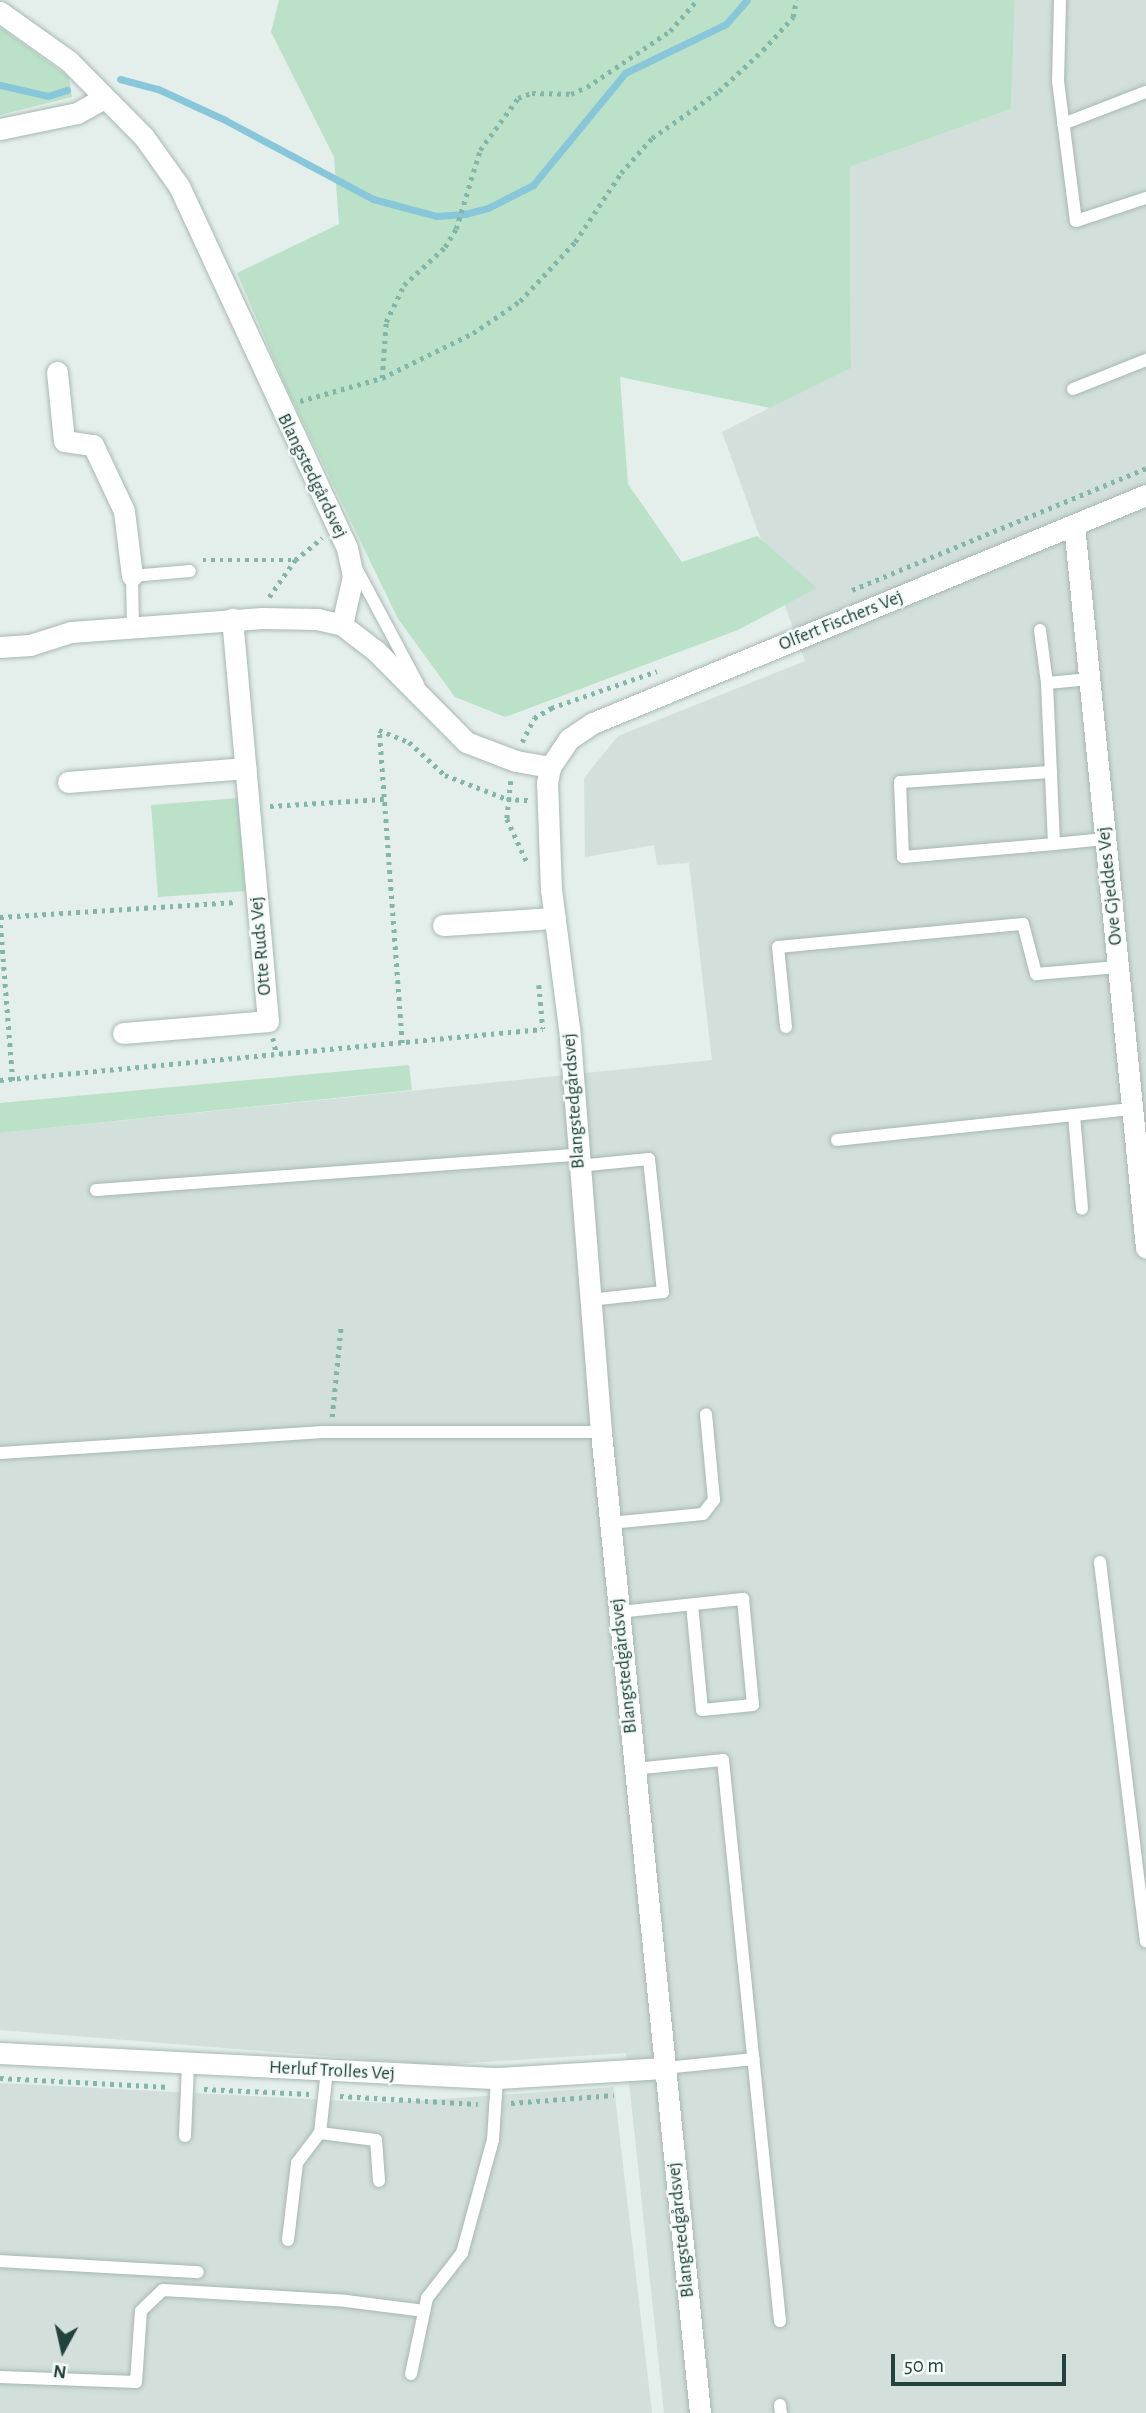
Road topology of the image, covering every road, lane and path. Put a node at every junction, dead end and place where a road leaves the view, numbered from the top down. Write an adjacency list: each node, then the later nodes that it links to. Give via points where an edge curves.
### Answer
1 (697, 0): 12 (path, via 670,31 587,86 571,94 532,93 518,98 480,150 456,229 445,247 404,285 386,322)
2 (796, 0): 12 (path, via 793,16 763,50 719,91 652,138 621,173 575,242 520,301 473,332)
3 (1060, 0): 7 (lane, via 1058,81)
4 (0, 12): 6 (street, Blangstedgårdsvej, via 69,61)
5 (1146, 92): 7 (lane)
6 (104, 98): 8 (street, via 77,113); 14 (street, Blangstedgårdsvej, via 158,153 179,186)
7 (1063, 124): 9 (lane, via 1076,220)
8 (0, 128)
9 (1146, 198)
10 (1146, 360): 13 (lane)
11 (57, 372): 21 (street, via 64,441 93,444 124,510)
12 (382, 377): 14 (path)
13 (1073, 389)
14 (279, 407): 17 (street, Blangstedgårdsvej)
15 (1146, 495): 16 (street, Olfert Fischers Vej)
16 (1074, 525): 28 (street, Ove Gjeddes Vej); 31 (street, Olfert Fischers Vej, via 593,723 569,739)
17 (338, 528): 18 (street, Blangstedgårdsvej); 19 (path)
18 (347, 548): 24 (street, Blangstedgårdsvej, via 353,576); 30 (lane)
19 (295, 560): 20 (path, via 267,556 199,560); 22 (path, via 265,603)
20 (190, 571): 21 (lane)
21 (131, 576): 25 (lane)
22 (262, 618): 23 (street); 24 (street, via 317,619)
23 (232, 619): 25 (street); 32 (street, Otte Ruds Vej)
24 (342, 625): 30 (street, via 395,667)
25 (133, 627): 27 (street, via 71,632 30,645)
26 (1040, 630): 29 (lane)
27 (0, 647)
28 (1090, 678): 29 (lane); 38 (street, Ove Gjeddes Vej)
29 (1047, 683): 33 (lane)
30 (431, 706): 31 (street, via 466,743 516,761)
31 (550, 767): 36 (street, Blangstedgårdsvej)
32 (245, 768): 34 (street); 37 (street, Otte Ruds Vej)
33 (1051, 772): 39 (lane); 39 (lane, via 900,782 903,857)
34 (68, 782)
35 (384, 799): 36 (path, via 379,730 409,742 445,775 507,799); 37 (path); 48 (path)
36 (547, 801): 42 (street, Blangstedgårdsvej)
37 (249, 807): 40 (street, Otte Ruds Vej)
38 (1105, 839): 39 (lane); 44 (street, Ove Gjeddes Vej)
39 (1054, 844)
40 (257, 900): 41 (path); 47 (street, Otte Ruds Vej, via 268,1021)
41 (0, 916): 50 (path)
42 (555, 918): 43 (street); 46 (street, Blangstedgårdsvej)
43 (443, 925)
44 (1118, 967): 45 (lane, via 1036,974 1023,924 778,947); 51 (street, Ove Gjeddes Vej)
45 (786, 1027)
46 (569, 1028): 48 (path); 55 (street, Blangstedgårdsvej)
47 (123, 1033)
48 (402, 1043): 50 (path)
49 (0, 1080): 50 (path)
50 (13, 1080)
51 (1132, 1109): 52 (lane); 54 (street, Ove Gjeddes Vej)
52 (1073, 1115): 53 (lane); 57 (lane)
53 (837, 1140)
54 (1142, 1155): 58 (street, Ove Gjeddes Vej)
55 (578, 1161): 56 (lane); 59 (street, Blangstedgårdsvej); 59 (lane, via 649,1159 663,1292)
56 (96, 1190)
57 (1082, 1209)
58 (1146, 1247)
59 (589, 1300): 63 (street, Blangstedgårdsvej)
60 (341, 1326): 62 (path)
61 (706, 1414): 65 (lane, via 714,1500 702,1514)
62 (331, 1432): 63 (lane); 64 (lane)
63 (601, 1432): 65 (street, Blangstedgårdsvej)
64 (0, 1453)
65 (610, 1523): 68 (street, Blangstedgårdsvej)
66 (1100, 1562): 70 (lane)
67 (691, 1605): 67 (lane, via 743,1600 753,1705 702,1710); 68 (lane)
68 (619, 1612): 69 (street, Blangstedgårdsvej)
69 (634, 1769): 73 (lane, via 723,1760); 75 (street, Blangstedgårdsvej)
70 (1145, 1918): 71 (lane)
71 (1146, 1941)
72 (0, 2053): 74 (street, Herluf Trolles Vej)
73 (754, 2059): 75 (lane); 85 (lane)
74 (188, 2063): 76 (street, Herluf Trolles Vej); 79 (lane)
75 (664, 2068): 77 (street, Herluf Trolles Vej); 88 (street, Blangstedgårdsvej)
76 (327, 2071): 77 (street, Herluf Trolles Vej); 78 (lane)
77 (498, 2078): 84 (lane, via 493,2140 462,2253 427,2298)
78 (320, 2133): 80 (lane, via 376,2140); 81 (lane, via 297,2164)
79 (185, 2136)
80 (379, 2181)
81 (288, 2240)
82 (0, 2261): 83 (lane)
83 (198, 2272)
84 (424, 2311): 86 (lane); 87 (lane, via 346,2301 163,2290 141,2311 136,2382)
85 (780, 2321)
86 (411, 2374)
87 (0, 2377)
88 (700, 2413)

